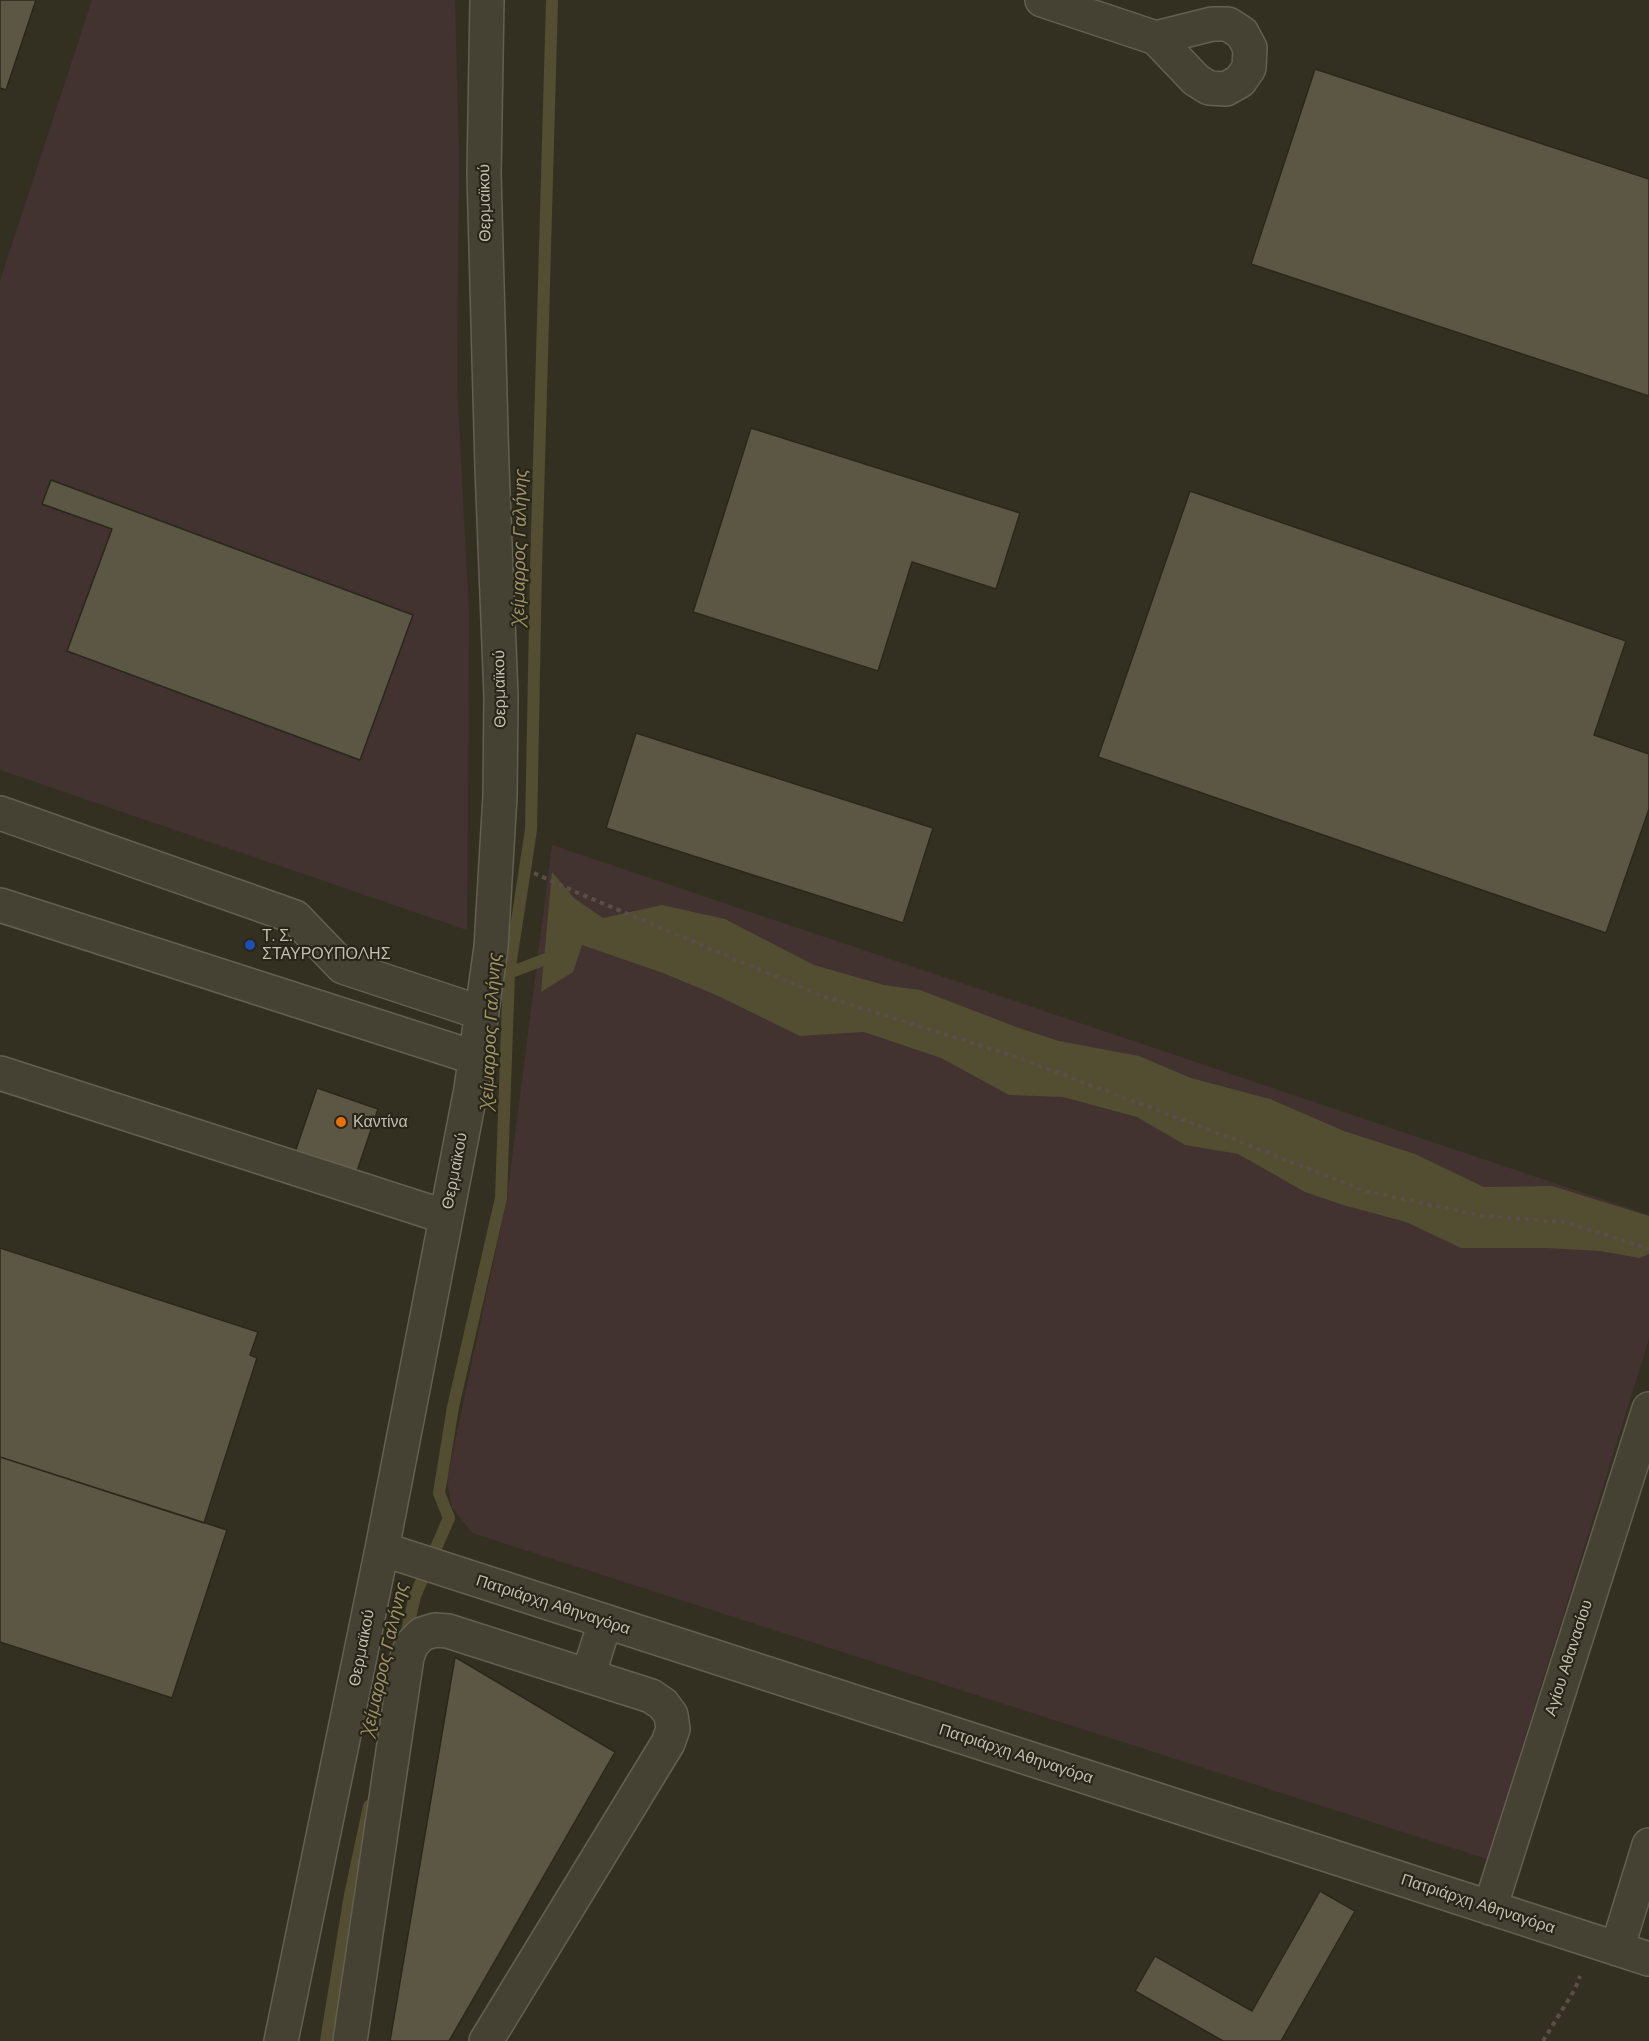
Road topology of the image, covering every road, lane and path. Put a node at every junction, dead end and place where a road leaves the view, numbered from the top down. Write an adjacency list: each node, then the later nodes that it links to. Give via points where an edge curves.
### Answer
1 (487, 0): 5 (street, Θερμαϊκού, via 484,174 501,696)
2 (1042, 0): 3 (street)
3 (1156, 38)
4 (0, 813): 7 (street, via 295,917 343,967)
5 (498, 857): 7 (street, Θερμαϊκού); 11 (path, via 816,993 1013,1056 1365,1191 1483,1216 1564,1222)
6 (0, 905): 8 (street)
7 (482, 1013): 8 (street, Θερμαϊκού)
8 (476, 1058): 10 (street, Θερμαϊκού)
9 (0, 1073): 10 (street)
10 (446, 1217): 13 (street, Θερμαϊκού)
11 (1649, 1249)
12 (1649, 1409): 18 (street, Αγίου Αθανασίου)
13 (382, 1550): 14 (street, Πατριάρχη Αθηναγόρα); 21 (street, Θερμαϊκού)
14 (606, 1622): 15 (street); 18 (street, Πατριάρχη Αθηναγόρα)
15 (588, 1676): 22 (street, via 448,1631 422,1634 412,1644); 23 (street, via 651,1696 671,1715 673,1729)
16 (1649, 1845): 17 (street)
17 (1643, 1885): 19 (street)
18 (1490, 1908): 19 (street, Πατριάρχη Αθηναγόρα)
19 (1606, 1946): 20 (street, Πατριάρχη Αθηναγόρα); 24 (path)
20 (1649, 1959)
21 (281, 2041)
22 (350, 2041)
23 (486, 2041)
24 (1542, 2041)

